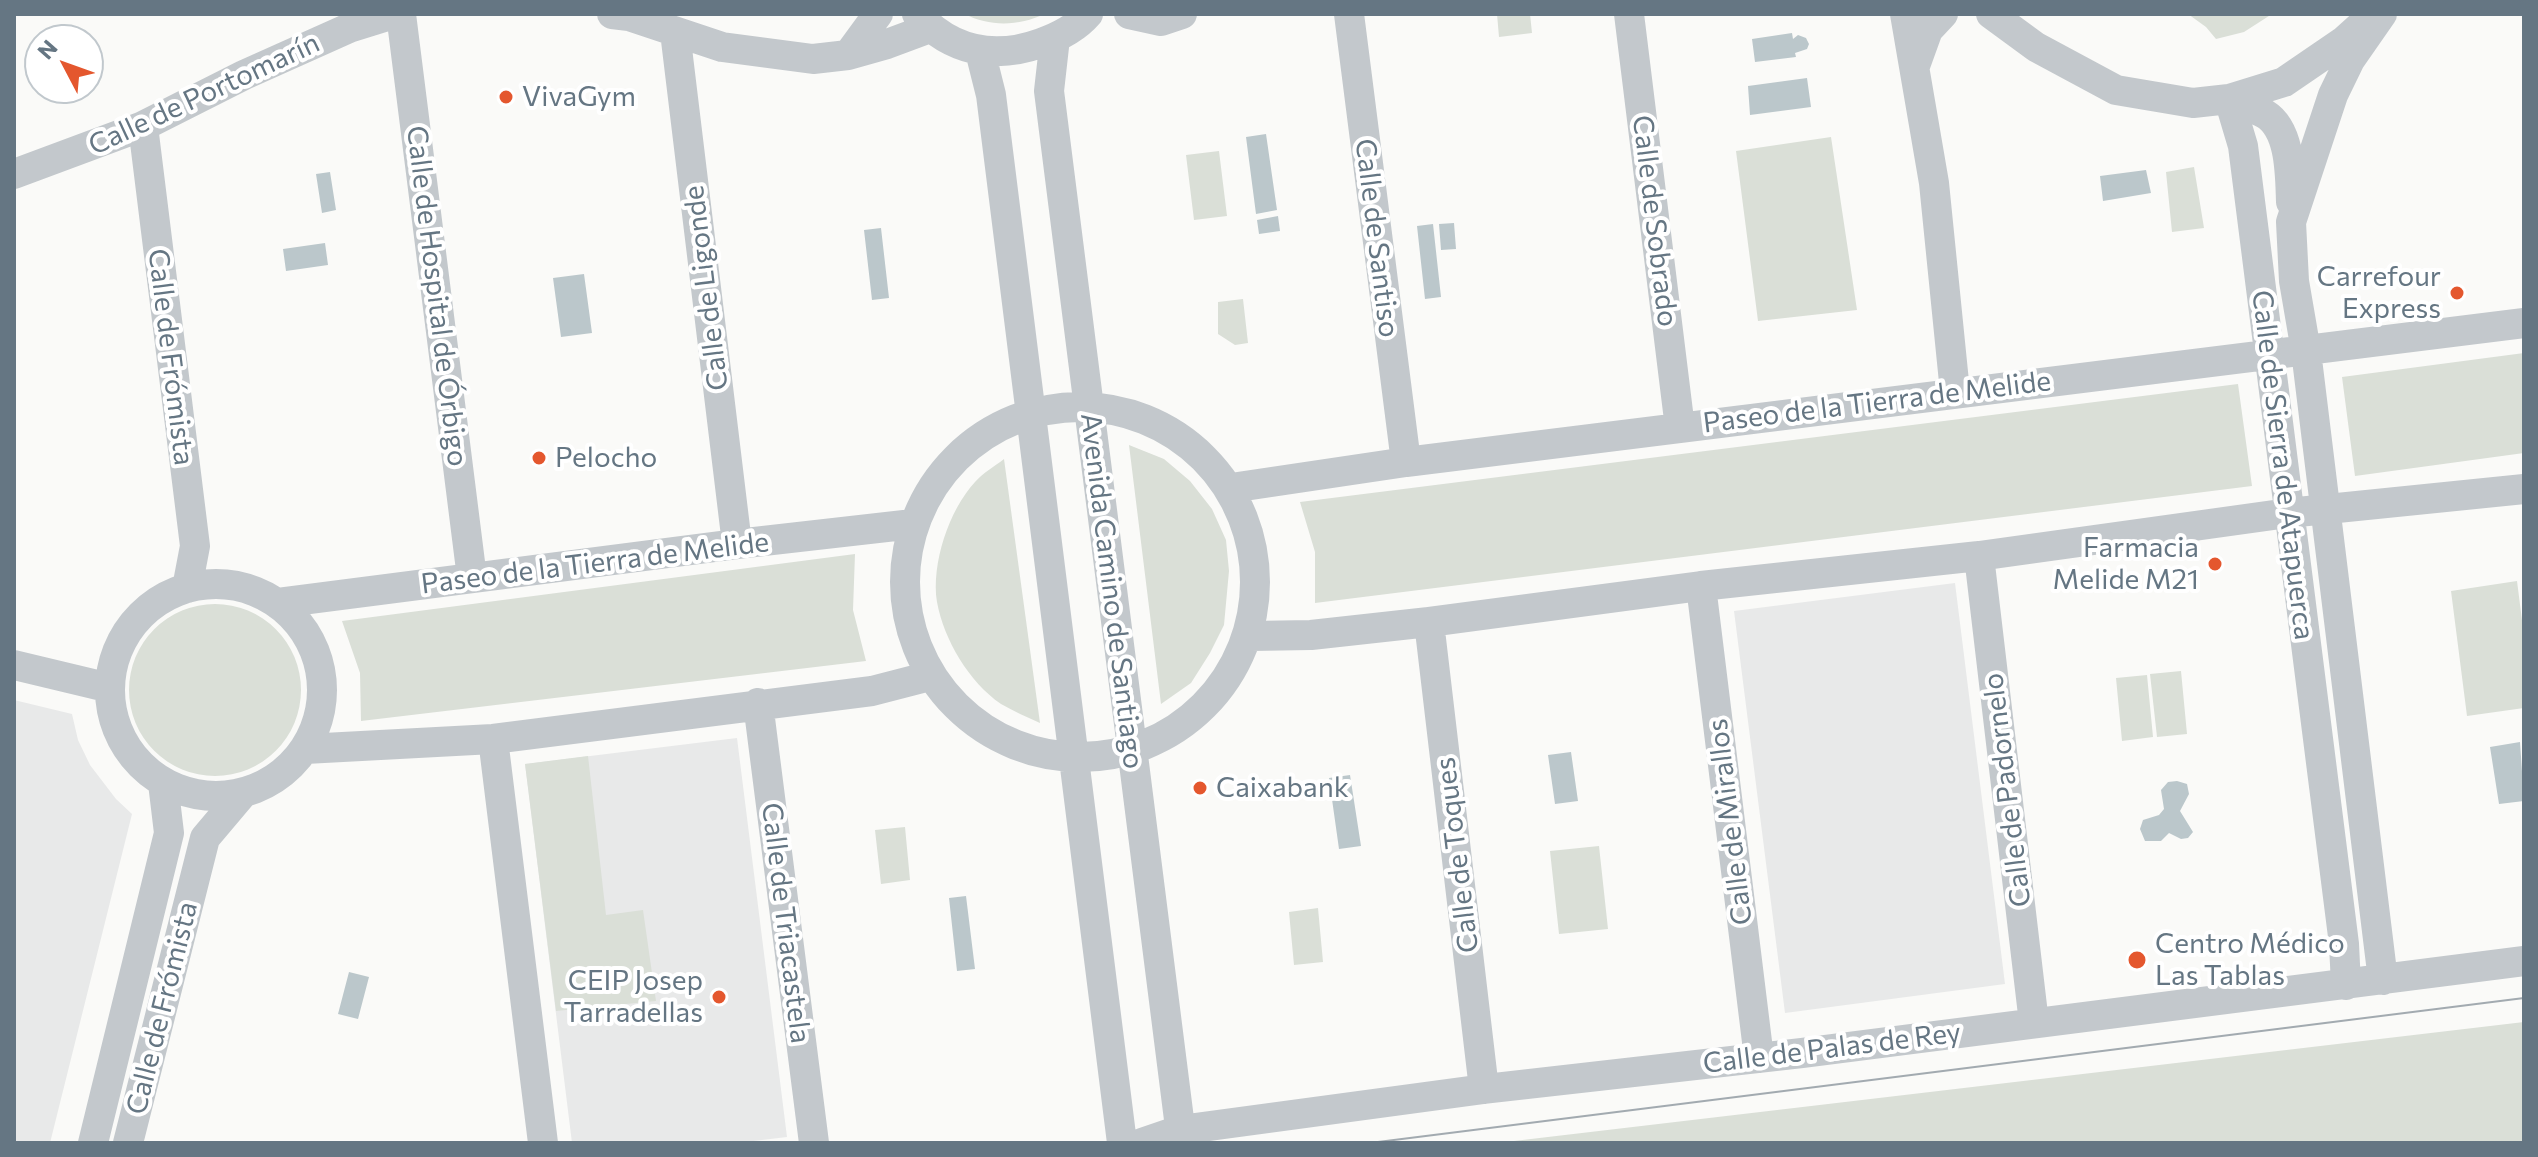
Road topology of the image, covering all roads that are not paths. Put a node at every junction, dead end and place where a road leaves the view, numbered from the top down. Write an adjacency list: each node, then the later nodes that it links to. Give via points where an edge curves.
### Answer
1 (394, 14): 23 (street, Calle de Portomarín, via 323,39)
2 (401, 14): 41 (street, Calle de Hospital de Órbigo)
3 (612, 14): 17 (street)
4 (878, 14): 20 (street)
5 (1117, 14): 14 (street)
6 (1129, 14): 7 (street, via 1161,21)
7 (1182, 14)
8 (1349, 14): 33 (street, Calle de Santiso)
9 (1629, 14): 32 (street, Calle de Sobrado)
10 (1905, 14): 21 (street)
11 (1944, 14): 15 (street); 21 (street, via 1928,30)
12 (2374, 14): 22 (street, via 2284,82)
13 (2382, 14): 25 (street, Calle de Sierra de Atapuerca, via 2333,95)
14 (1087, 15): 18 (street)
15 (1997, 19): 22 (street, via 2036,47 2116,90 2193,103)
16 (923, 21): 19 (street, via 954,43); 20 (street, via 887,44)
17 (675, 32): 20 (street, via 722,47 813,59); 39 (street, Calle de Ligonde)
18 (1055, 38): 19 (street, via 1019,51); 30 (street, Avenida Camino de Santiago, via 1049,91)
19 (980, 51): 31 (street, Avenida Camino de Santiago, via 991,95)
20 (848, 55)
21 (1915, 66): 29 (street, via 1934,183)
22 (2229, 99): 25 (street, Calle de Sierra de Atapuerca, via 2267,115 2283,137); 28 (street, Calle de Sierra de Atapuerca, via 2243,146)
23 (143, 126): 24 (street, Calle de Portomarín); 43 (street, Calle de Frómista, via 195,546)
24 (14, 174)
25 (2291, 222): 27 (street, Calle de Sierra de Atapuerca)
26 (2524, 323): 27 (street, Paseo de la Tierra de Melide)
27 (2306, 351): 28 (street, Paseo de la Tierra de Melide); 36 (street, Calle de Sierra de Atapuerca)
28 (2270, 354): 29 (street, Paseo de la Tierra de Melide); 37 (street, Calle de Sierra de Atapuerca)
29 (1955, 392): 32 (street, Paseo de la Tierra de Melide)
30 (1090, 411): 31 (street); 34 (street, via 1133,416 1171,432 1205,457); 52 (street, Avenida Camino de Santiago)
31 (1031, 415): 38 (street, via 990,433 958,457 931,488); 54 (street, Avenida Camino de Santiago)
32 (1680, 428): 33 (street, Paseo de la Tierra de Melide)
33 (1406, 462): 34 (street, Paseo de la Tierra de Melide)
34 (1231, 488): 46 (street, via 1253,535 1259,585)
35 (2524, 489): 36 (street)
36 (2324, 509): 37 (street); 58 (street, Calle de Sierra de Atapuerca)
37 (2288, 513): 40 (street); 59 (street, Calle de Sierra de Atapuerca)
38 (913, 524): 39 (street, Paseo de la Tierra de Melide); 48 (street, via 904,563 904,603 912,641)
39 (737, 544): 41 (street, Paseo de la Tierra de Melide)
40 (1979, 556): 42 (street); 60 (street, Calle de Padornelo)
41 (472, 578): 44 (street, Paseo de la Tierra de Melide)
42 (1701, 586): 45 (street); 61 (street, Calle de Mirallos)
43 (187, 588): 44 (street, via 235,586); 49 (street, via 139,617 113,663)
44 (278, 603): 53 (street, via 301,625 317,654 323,686 319,719)
45 (1429, 622): 46 (street); 62 (street, Calle de Toques)
46 (1251, 636): 52 (street, via 1213,696 1164,736)
47 (14, 665): 49 (street)
48 (930, 676): 50 (street, via 872,691); 54 (street, via 957,709 992,735 1032,750)
49 (110, 688): 55 (street, via 123,741 139,765)
50 (758, 703): 51 (street); 67 (street, Calle de Triacastela)
51 (493, 739): 53 (street); 66 (street)
52 (1133, 748): 54 (street); 63 (street, Avenida Camino de Santiago)
53 (305, 749): 56 (street, via 267,784)
54 (1074, 754): 68 (street, Avenida Camino de Santiago)
55 (163, 783): 56 (street, via 216,797); 64 (street, Calle de Frómista, via 169,833)
56 (243, 793): 65 (street, Calle de Frómista, via 205,838)
57 (2524, 961): 58 (street, Calle de Palas de Rey)
58 (2383, 980): 59 (street, Calle de Palas de Rey)
59 (2346, 985): 60 (street, Calle de Palas de Rey)
60 (2034, 1023): 61 (street, Calle de Palas de Rey)
61 (1759, 1058): 62 (street, Calle de Palas de Rey)
62 (1484, 1089): 63 (street, Calle de Palas de Rey)
63 (1181, 1136): 69 (street, Calle de Palas de Rey)
64 (93, 1143)
65 (128, 1143)
66 (543, 1143)
67 (814, 1143)
68 (1122, 1143)
69 (1142, 1143)

